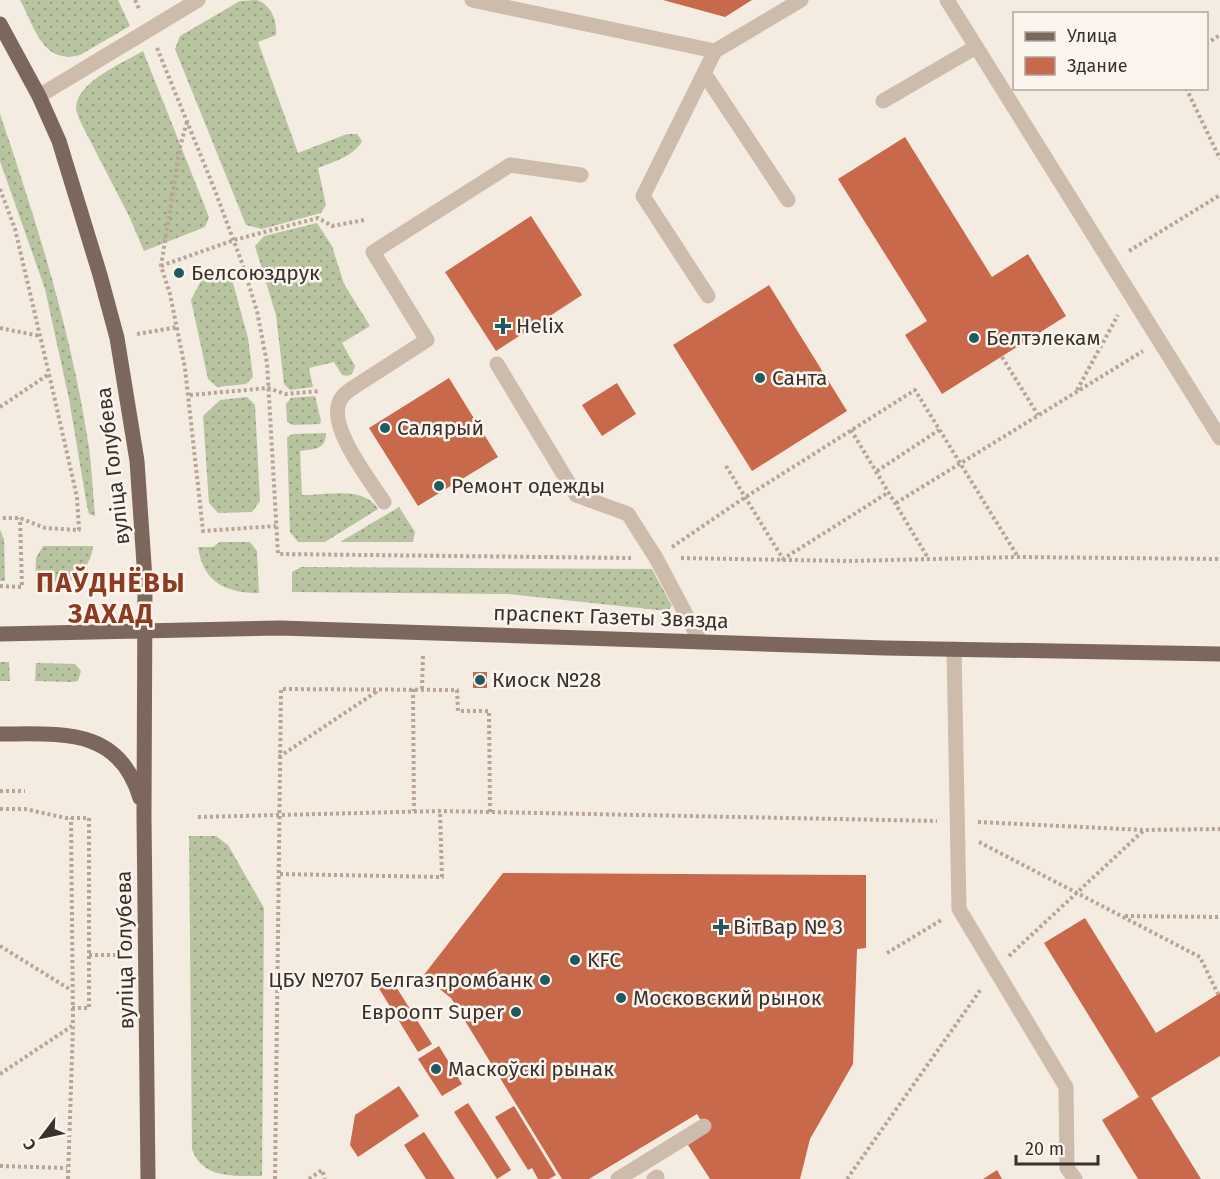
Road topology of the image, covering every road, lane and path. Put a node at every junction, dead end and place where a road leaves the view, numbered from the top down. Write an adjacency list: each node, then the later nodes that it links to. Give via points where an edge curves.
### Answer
1 (135, 0): 7 (path)
2 (198, 0): 7 (lane)
3 (472, 0): 9 (lane)
4 (801, 0): 9 (lane)
5 (947, 0): 8 (lane)
6 (0, 24): 12 (main road, вуліца Голубева)
7 (148, 30): 12 (lane); 14 (path)
8 (976, 47): 13 (lane); 22 (lane)
9 (715, 51): 10 (lane)
10 (704, 73): 19 (lane); 25 (lane, via 643,196)
11 (1187, 90): 15 (path)
12 (39, 96): 29 (main road, вуліца Голубева, via 59,141)
13 (883, 101)
14 (188, 121): 21 (path); 23 (path, via 180,147)
15 (1220, 159)
16 (581, 175): 35 (lane, via 510,165 373,252 427,340)
17 (0, 189): 28 (path, via 15,229)
18 (1220, 195): 22 (path)
19 (788, 200)
20 (364, 220): 21 (path, via 332,226 318,218)
21 (234, 240): 23 (path); 34 (path, via 257,311)
22 (1111, 262): 24 (lane)
23 (161, 266): 26 (path)
24 (1130, 293): 30 (lane); 36 (path)
25 (708, 296)
26 (178, 327): 29 (path); 37 (path)
27 (0, 328): 28 (path)
28 (40, 336): 33 (path)
29 (117, 338): 59 (main road, вуліца Голубева, via 138,472)
30 (1160, 341): 36 (path); 42 (lane)
31 (1002, 357): 39 (path)
32 (497, 364): 54 (lane, via 576,495 628,514)
33 (49, 374): 38 (path); 51 (path, via 77,497 79,530 45,528)
34 (268, 388): 35 (path, via 285,394); 37 (path); 52 (path)
35 (351, 389): 48 (lane, via 341,398 337,409 341,433)
36 (1076, 392): 39 (path)
37 (190, 395): 52 (path, via 203,531)
38 (0, 407)
39 (1038, 416): 43 (path)
40 (852, 430): 41 (path, via 915,390); 45 (path); 47 (path)
41 (939, 430): 43 (path); 45 (path)
42 (1220, 438)
43 (960, 463): 49 (path); 53 (path)
44 (726, 466): 47 (path)
45 (877, 471): 46 (path)
46 (889, 492): 49 (path); 56 (path)
47 (744, 498): 54 (path); 56 (path)
48 (384, 502)
49 (896, 502): 55 (path)
50 (0, 518): 51 (path)
51 (20, 518): 58 (path, via 22,587)
52 (276, 526): 54 (path, via 278,554)
53 (1018, 557): 55 (path); 57 (path)
54 (656, 558): 56 (path); 62 (lane)
55 (928, 558): 56 (path)
56 (783, 559)
57 (1220, 559)
58 (0, 586)
59 (146, 629): 60 (main road, праспект Газеты Звязда); 61 (main road, праспект Газеты Звязда); 79 (main road, вуліца Голубева)
60 (423, 632): 62 (main road, праспект Газеты Звязда); 66 (path)
61 (0, 634)
62 (700, 641): 63 (main road, праспект Газеты Звязда)
63 (954, 649): 64 (main road, праспект Газеты Звязда); 80 (lane)
64 (1220, 654)
65 (375, 689): 67 (path); 69 (path, via 376,692); 69 (path, via 281,689)
66 (422, 689): 67 (path); 75 (path, via 457,690 458,711 489,711)
67 (413, 690): 73 (path)
68 (0, 734): 79 (main road, via 56,734 102,746 123,762 131,774)
69 (279, 758): 76 (path)
70 (0, 791): 71 (path)
71 (24, 791)
72 (0, 809): 78 (path, via 25,808)
73 (414, 811): 74 (path); 76 (path)
74 (441, 811): 75 (path); 82 (path, via 442,877)
75 (490, 812): 80 (path, via 847,818)
76 (279, 816): 77 (path); 82 (path)
77 (198, 817)
78 (71, 818): 88 (path, via 89,818); 90 (path)
79 (144, 818): 89 (main road, вуліца Голубева)
80 (957, 826): 81 (path); 83 (lane); 84 (path)
81 (1220, 829)
82 (280, 874): 100 (path)
83 (959, 909): 87 (path); 104 (lane, via 1066,1087 1067,1168)
84 (1124, 916): 85 (path); 91 (path, via 1200,957)
85 (1220, 917)
86 (0, 946): 90 (path)
87 (887, 953)
88 (89, 955): 89 (path); 92 (path, via 89,1008)
89 (147, 955): 99 (main road, вуліца Голубева)
90 (72, 991): 92 (path)
91 (1218, 994)
92 (72, 1008): 93 (path)
93 (73, 1025): 94 (path); 97 (path)
94 (0, 1074)
95 (704, 1126): 103 (lane)
96 (0, 1166): 97 (path)
97 (67, 1168): 98 (path)
98 (68, 1179)
99 (148, 1179)
100 (275, 1179)
101 (309, 1179): 102 (path, via 322,1170)
102 (325, 1179)
103 (618, 1179)
104 (1075, 1179)

